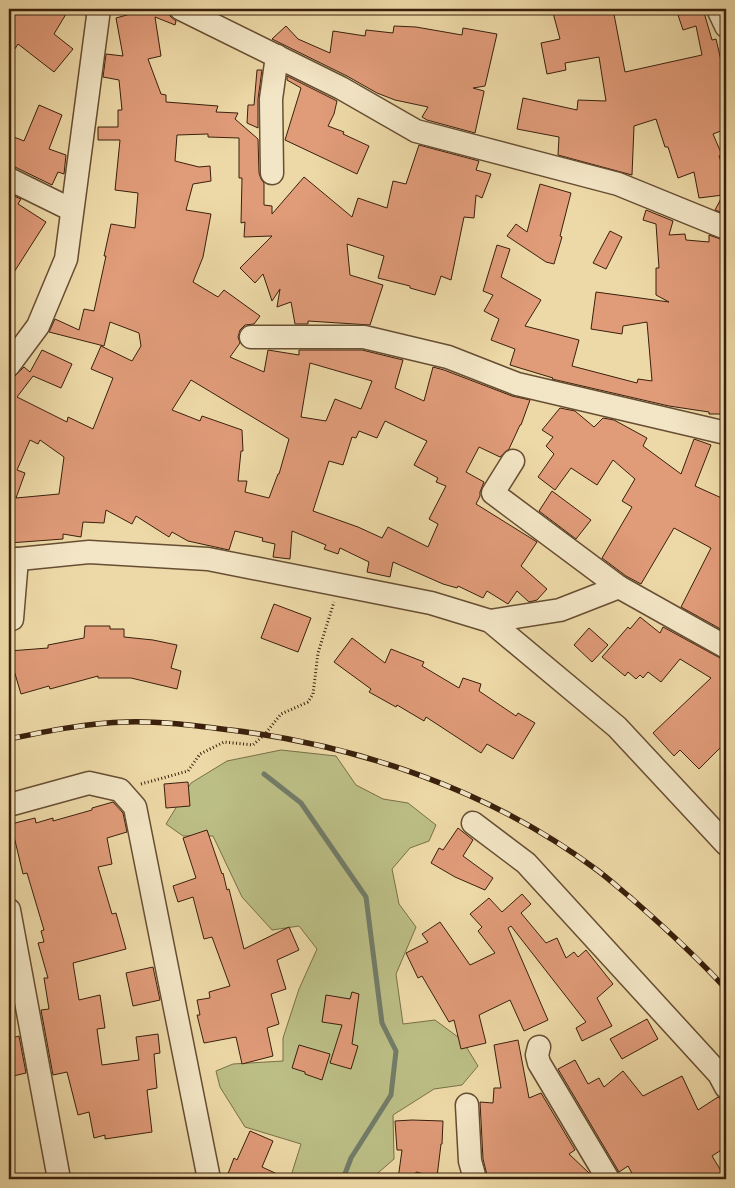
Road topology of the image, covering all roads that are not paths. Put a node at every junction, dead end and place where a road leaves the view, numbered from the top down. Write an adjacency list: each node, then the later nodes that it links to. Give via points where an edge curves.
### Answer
1 (99, 9): 8 (street)
2 (181, 9): 5 (street)
3 (718, 9): 4 (street)
4 (726, 26)
5 (277, 56): 6 (street, via 271,99); 9 (street, via 416,131 618,184)
6 (272, 173)
7 (9, 179): 8 (street)
8 (72, 210): 11 (street, via 66,258 38,326)
9 (726, 228)
10 (251, 337): 12 (street, via 364,337 448,357 517,384)
11 (9, 365)
12 (726, 433)
13 (513, 461): 15 (street, via 493,493)
14 (13, 560): 16 (street, via 12,618); 17 (street, via 88,552 208,558 431,603)
15 (619, 587): 17 (street, via 560,610); 18 (street)
16 (9, 620)
17 (490, 621): 21 (street, via 617,728)
18 (726, 647)
19 (9, 805): 27 (street, via 89,782 120,790 135,807)
20 (472, 823): 24 (street, via 526,863 719,1074)
21 (726, 844)
22 (9, 910): 26 (street)
23 (538, 1047): 29 (street, via 539,1062)
24 (726, 1087)
25 (467, 1105): 28 (street, via 470,1161)
26 (59, 1179)
27 (209, 1179)
28 (475, 1179)
29 (608, 1179)

